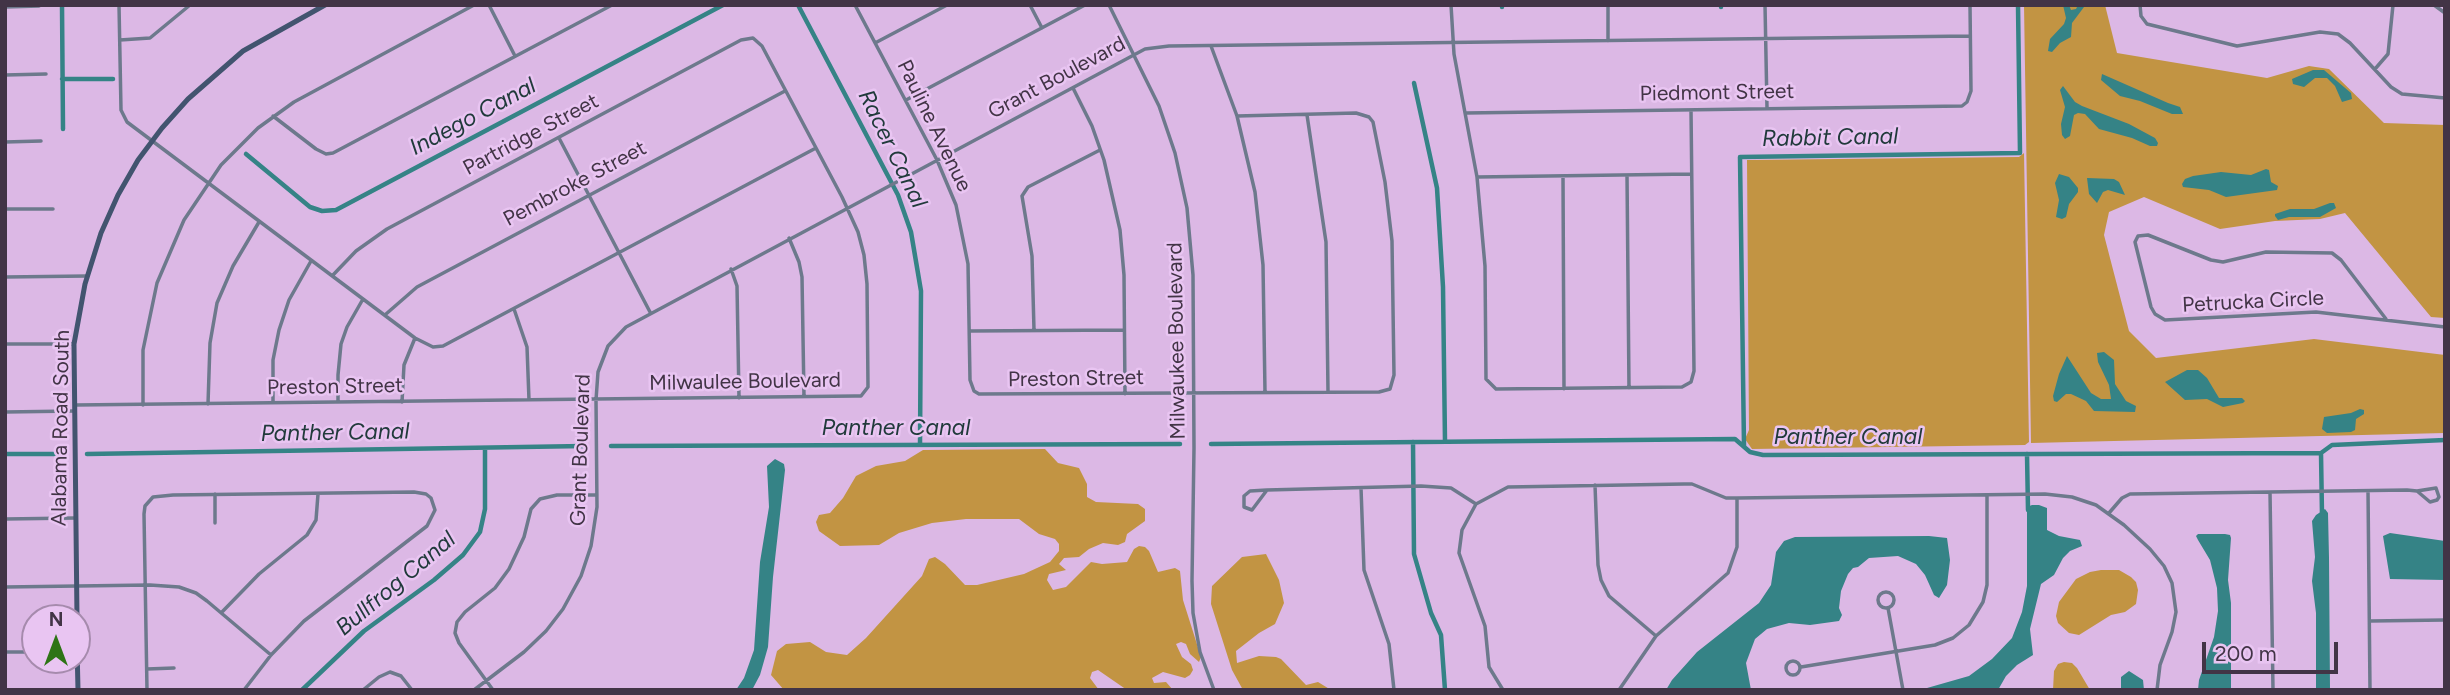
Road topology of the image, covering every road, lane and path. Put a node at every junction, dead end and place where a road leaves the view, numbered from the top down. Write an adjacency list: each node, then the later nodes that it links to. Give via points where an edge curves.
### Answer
1 (119, 5): 26 (street)
2 (190, 5): 26 (street, via 150,38)
3 (325, 5): 49 (street, Alabama Road South, via 225,65)
4 (474, 5): 44 (street)
5 (489, 5): 32 (street)
6 (612, 5): 32 (street)
7 (855, 5): 28 (street, Pauline Avenue)
8 (947, 5): 28 (street)
9 (1030, 5): 22 (street)
10 (1086, 5): 22 (street)
11 (1109, 5): 31 (street, Milwaukee Boulevard)
12 (1451, 5): 29 (street)
13 (1608, 5): 27 (street)
14 (1765, 5): 25 (street)
15 (1970, 5): 23 (street)
16 (2140, 5): 33 (street, via 2147,24 2237,47 2331,32 2350,43)
17 (2393, 5): 33 (street, via 2390,48)
18 (2434, 5): 21 (street)
19 (39, 6): 20 (street)
20 (5, 7)
21 (2445, 13)
22 (1042, 28): 39 (street)
23 (1970, 36): 25 (street, Grant Boulevard); 40 (street, Piedmont Street, via 1968,102 1956,106)
24 (753, 38): 37 (street, Milwaulee Boulevard); 46 (street, Partridge Street, via 741,40)
25 (1765, 39): 27 (street, Grant Boulevard); 40 (street)
26 (120, 40): 49 (street, via 123,117)
27 (1608, 41): 29 (street, Grant Boulevard)
28 (875, 43): 39 (street, Pauline Avenue)
29 (1452, 43): 30 (street, Grant Boulevard); 42 (street)
30 (1211, 46): 31 (street, Grant Boulevard, via 1156,47); 45 (street)
31 (1135, 55): 36 (street, Grant Boulevard); 87 (street, Milwaukee Boulevard, via 1168,131 1187,208)
32 (515, 57): 44 (street, via 326,154)
33 (2375, 69): 38 (street, via 2402,94)
34 (46, 74): 35 (street)
35 (5, 75)
36 (1073, 88): 51 (street); 52 (street, Grant Boulevard)
37 (785, 91): 50 (street, Milwaulee Boulevard); 58 (street, Pembroke Street)
38 (2445, 98)
39 (905, 100): 52 (street, Pauline Avenue)
40 (1767, 108): 41 (street, Piedmont Street)
41 (1691, 110): 42 (street, Piedmont Street); 53 (street)
42 (1466, 113): 56 (street)
43 (1307, 115): 45 (street); 86 (street, via 1327,260); 86 (street, Preston Street, via 1356,113 1373,122 1392,241 1394,375 1390,389)
44 (273, 116): 57 (street)
45 (1237, 116): 85 (street, via 1260,227)
46 (559, 138): 58 (street); 67 (street, Partridge Street, via 378,234)
47 (41, 141): 48 (street)
48 (5, 142)
49 (151, 142): 57 (street); 68 (street, Alabama Road South, via 111,209)
50 (816, 148): 59 (street, Milwaulee Boulevard); 64 (street)
51 (1100, 150): 76 (street, via 1028,187 1022,196 1032,256); 77 (street, via 1120,230)
52 (937, 160): 59 (street, Grant Boulevard); 78 (street, Pauline Avenue, via 964,238)
53 (1691, 174): 54 (street); 82 (street, via 1691,382 1682,387)
54 (1627, 175): 55 (street); 82 (street)
55 (1563, 176): 56 (street); 83 (street)
56 (1477, 177): 83 (street, via 1490,384 1502,390)
57 (207, 183): 62 (street); 97 (street, via 176,233 157,283 143,350)
58 (589, 194): 64 (street); 73 (street, Pembroke Street, via 417,287)
59 (847, 207): 63 (street, Grant Boulevard); 89 (street, Milwaulee Boulevard, via 866,263 868,387 861,396)
60 (5, 209): 61 (street)
61 (53, 209)
62 (259, 222): 65 (street); 96 (street, via 217,303)
63 (789, 238): 66 (street, Grant Boulevard); 89 (street, via 802,277)
64 (620, 252): 71 (street); 72 (street)
65 (311, 261): 67 (street); 95 (street, via 289,300 279,330)
66 (732, 269): 72 (street, Grant Boulevard); 90 (street, via 737,286)
67 (333, 275): 70 (street)
68 (86, 276): 69 (street); 81 (street, Alabama Road South)
69 (5, 277)
70 (363, 299): 73 (street); 93 (street, via 341,344)
71 (514, 309): 79 (street, via 438,347); 91 (street, via 527,347)
72 (650, 312): 92 (street, Grant Boulevard, via 608,346 598,372)
73 (386, 314): 79 (street)
74 (2386, 319): 74 (street, Petrucka Circle, via 2332,253 2266,252 2223,262 2148,235 2138,236 2135,242 2151,307 2165,320 2316,312); 75 (street, Petrucka Circle)
75 (2445, 327)
76 (1034, 330): 77 (street); 78 (street)
77 (1124, 330): 88 (street)
78 (970, 331): 84 (street, Pauline Avenue)
79 (415, 338): 94 (street, via 404,365)
80 (5, 344): 81 (street)
81 (74, 344): 98 (street, Alabama Road South)
82 (1629, 388): 83 (street)
83 (1564, 389)
84 (974, 391): 88 (street, Preston Street, via 985,396)
85 (1265, 392): 86 (street, Preston Street); 87 (street, Preston Street)
86 (1328, 392)
87 (1195, 393): 88 (street, Preston Street); 137 (street, Milwaukee Boulevard, via 1193,602 1200,652)
88 (1125, 394)
89 (804, 397): 90 (street, Milwaulee Boulevard)
90 (739, 398): 92 (street, Milwaulee Boulevard)
91 (529, 400): 92 (street, Preston Street); 94 (street, Preston Street)
92 (596, 400): 108 (street, Grant Boulevard)
93 (338, 402): 94 (street, Preston Street); 95 (street, Preston Street)
94 (402, 402)
95 (273, 403): 96 (street, Preston Street)
96 (208, 404): 97 (street, Preston Street)
97 (143, 405): 98 (street, Preston Street)
98 (74, 408): 99 (street, Preston Street); 113 (street, Alabama Road South)
99 (5, 412)
100 (1595, 485): 110 (street, via 1692,485); 111 (street, via 1508,486); 124 (street, via 1601,580 1609,596)
101 (1361, 488): 102 (street); 111 (street, via 1451,488); 138 (street, via 1364,570 1389,644)
102 (1267, 490): 102 (street, via 1250,491 1244,496 1244,507 1252,510)
103 (2368, 491): 104 (street); 105 (street); 123 (street)
104 (2417, 491): 104 (street, via 2430,502 2439,497 2436,488)
105 (2270, 492): 112 (street, via 2130,494); 143 (street)
106 (215, 494): 107 (street); 115 (street); 116 (street, via 163,495 148,500 144,514)
107 (318, 494): 121 (street, via 316,520 307,535); 126 (street, via 421,493 431,498 435,510 422,531 314,612)
108 (597, 495): 130 (street, Grant Boulevard, via 591,546 569,600 532,645); 130 (street, via 540,499 531,509 509,569 457,622 459,643)
109 (1987, 496): 110 (street); 112 (street, via 2063,495); 125 (street, via 1987,585 1977,614 1953,638)
110 (1737, 498): 124 (street, via 1737,547 1728,573)
111 (1476, 504): 139 (street, via 1461,530 1459,553 1485,626 1489,667)
112 (2109, 513): 142 (street, via 2158,558 2175,592 2175,622)
113 (75, 517): 114 (street); 117 (street, Alabama Road South)
114 (5, 519)
115 (215, 523)
116 (145, 585): 117 (street); 121 (street, via 187,590); 129 (street)
117 (76, 586): 118 (street); 119 (street, Alabama Road South)
118 (5, 587)
119 (77, 604)
120 (1888, 608): 120 (street, via 1894,599 1884,592 1878,603); 125 (street)
121 (222, 612): 126 (street)
122 (2445, 620): 123 (street)
123 (2370, 621): 144 (street)
124 (1656, 636): 140 (street)
125 (1896, 653): 127 (street); 141 (street)
126 (271, 655): 132 (street)
127 (1801, 667): 127 (street, via 1794,675 1786,669 1791,661)
128 (174, 668): 129 (street)
129 (147, 669): 131 (street)
130 (486, 680): 135 (street, Grant Boulevard); 136 (street)
131 (147, 690)
132 (244, 690)
133 (363, 690): 134 (street, via 390,672 401,676)
134 (412, 690)
135 (474, 690)
136 (493, 690)
137 (1214, 690)
138 (1394, 690)
139 (1503, 690)
140 (1619, 690)
141 (1903, 690)
142 (2157, 690)
143 (2273, 690)
144 (2370, 690)

